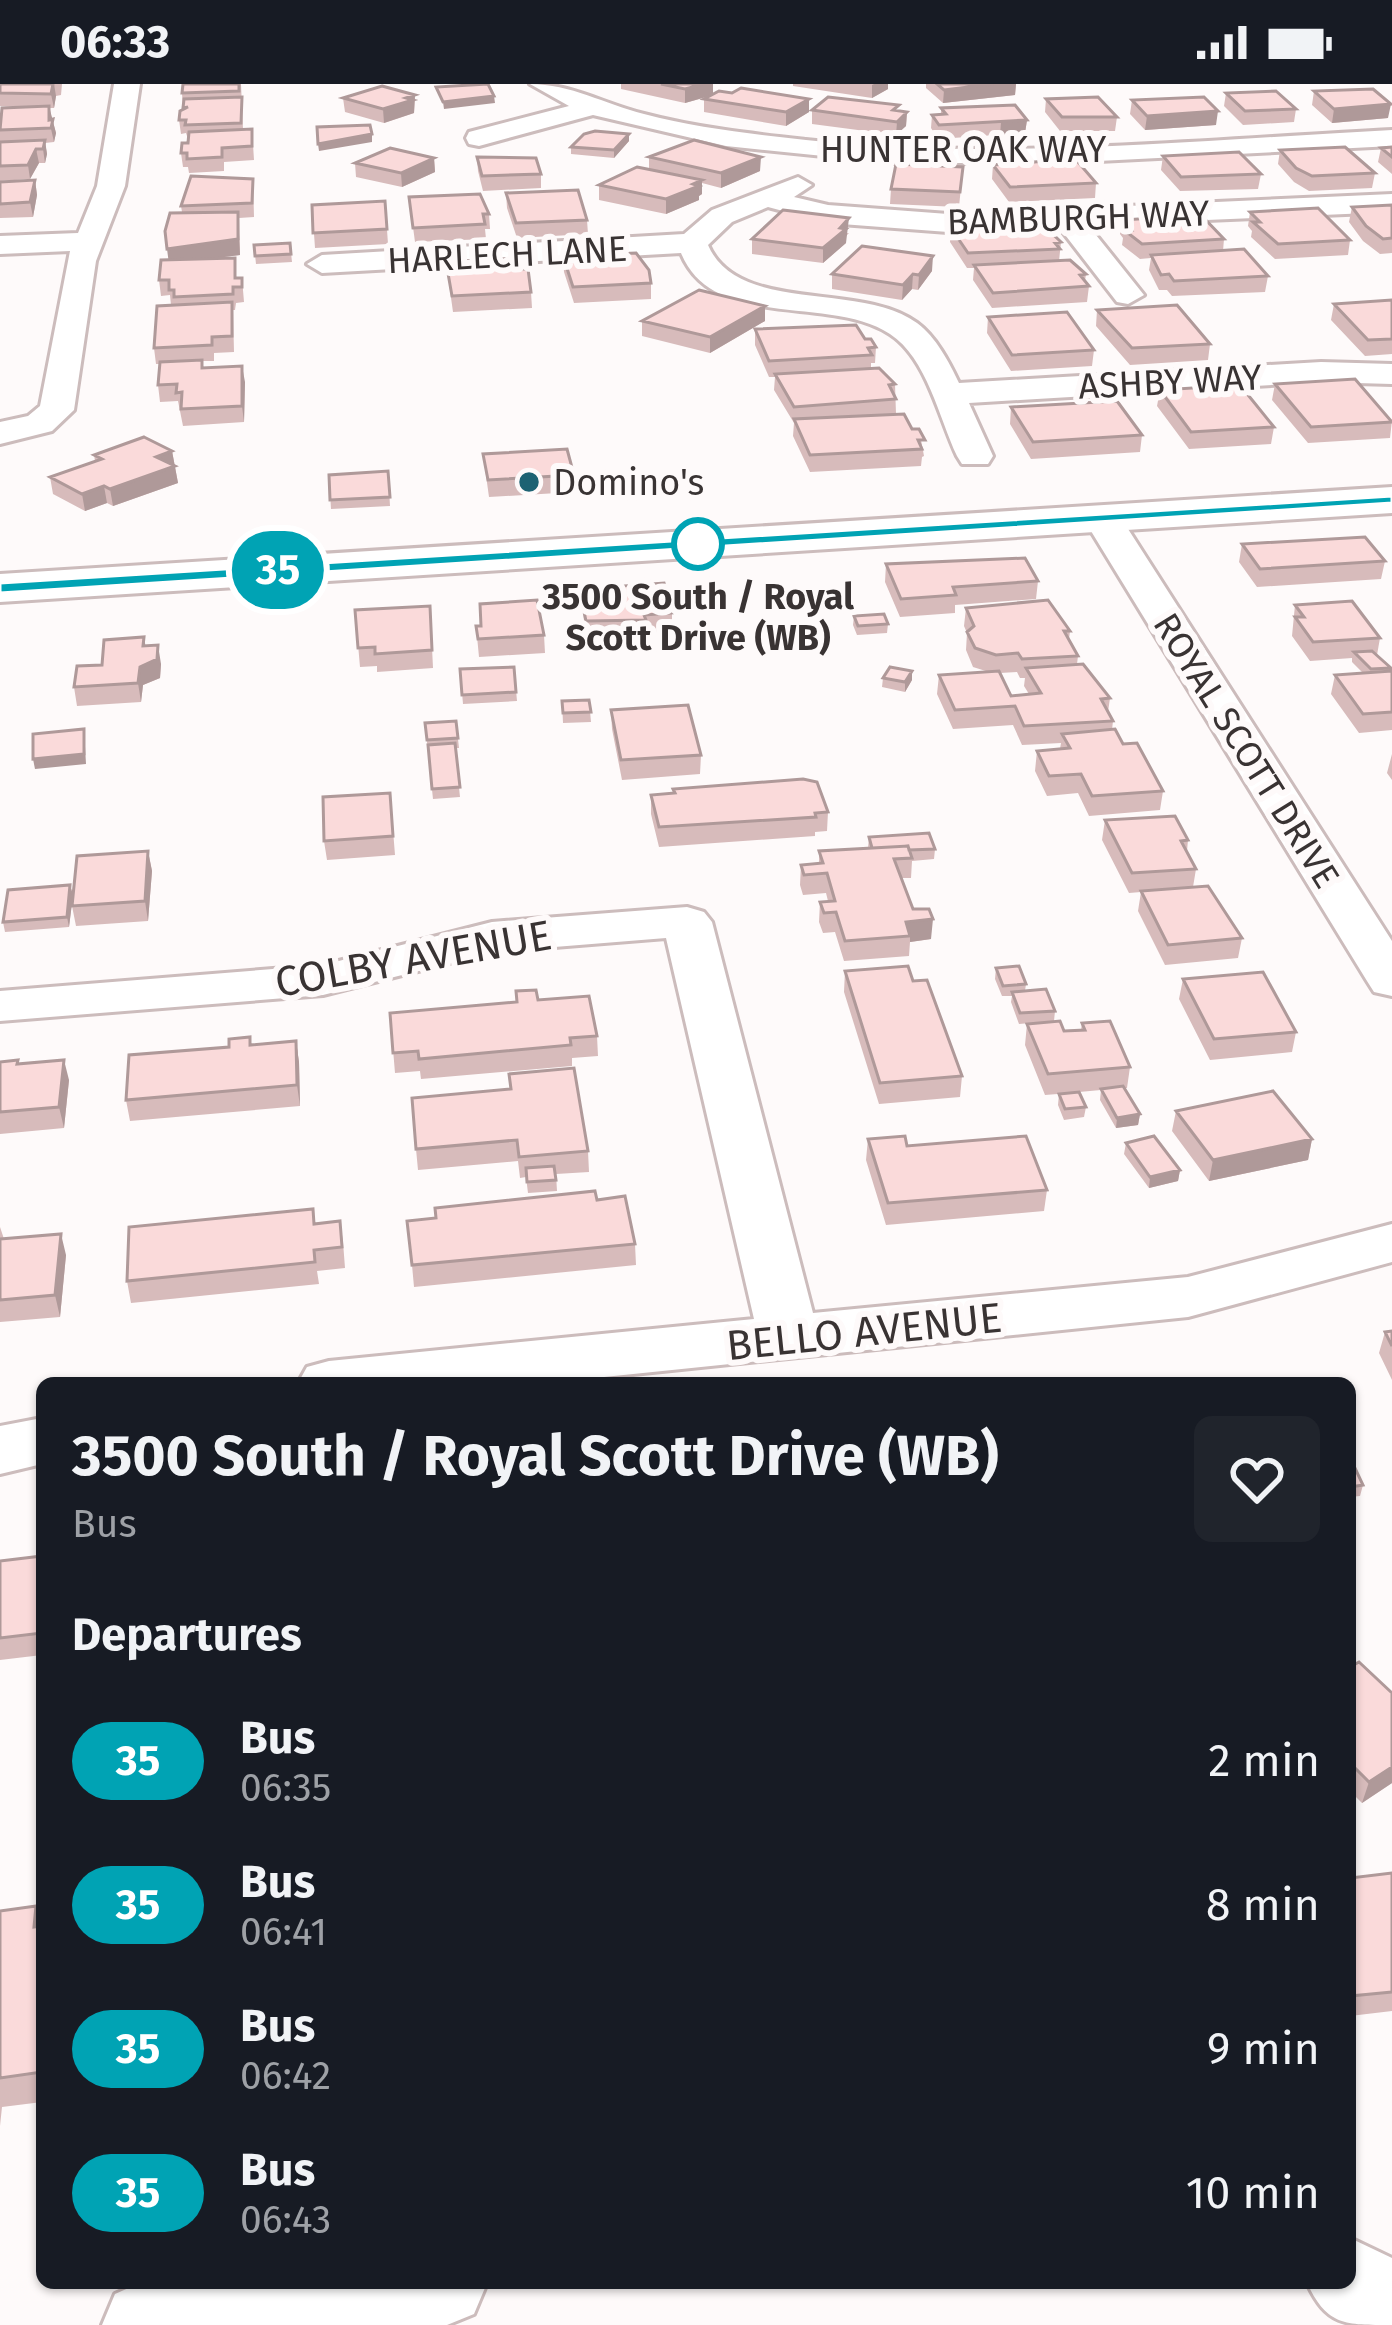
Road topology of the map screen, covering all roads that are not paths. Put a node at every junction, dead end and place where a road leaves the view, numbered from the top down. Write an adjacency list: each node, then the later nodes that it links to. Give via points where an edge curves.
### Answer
1 (127, 84): 12 (street, via 112,186)
2 (543, 84): 3 (street, HUNTER OAK WAY)
3 (595, 107): 4 (street); 6 (street, HUNTER OAK WAY, via 686,131)
4 (479, 138)
5 (1392, 138): 6 (street, HUNTER OAK WAY, via 991,156)
6 (836, 151): 8 (street, via 814,176)
7 (1123, 175): 10 (street)
8 (766, 198): 11 (street, BAMBURGH WAY, via 879,220); 13 (street, via 711,222)
9 (1392, 203): 10 (street, BAMBURGH WAY)
10 (1158, 214): 11 (street, BAMBURGH WAY)
11 (1068, 219): 16 (street)
12 (88, 241): 14 (street); 19 (street, via 59,405 40,424)
13 (692, 243): 15 (street, HARLECH LANE); 18 (street, via 700,263 731,286 896,322)
14 (0, 245)
15 (322, 265)
16 (1128, 295)
17 (1392, 374): 18 (street, ASHBY WAY)
18 (949, 394): 20 (street)
19 (0, 433)
20 (975, 456)
21 (1392, 500): 22 (main road)
22 (1102, 518): 23 (main road); 24 (street, ROYAL SCOTT DRIVE)
23 (0, 588)
24 (1392, 981)
25 (0, 1006): 27 (street, COLBY AVENUE, via 323,980 492,937 687,922)
26 (1392, 1243): 27 (street, BELLO AVENUE, via 1188,1297)
27 (789, 1338): 28 (street, BELLO AVENUE)
28 (390, 1377)
29 (36, 1442): 30 (street)
30 (0, 1450)
31 (1356, 2286): 33 (street)
32 (401, 2289): 34 (street)
33 (1392, 2308)
34 (146, 2325)

